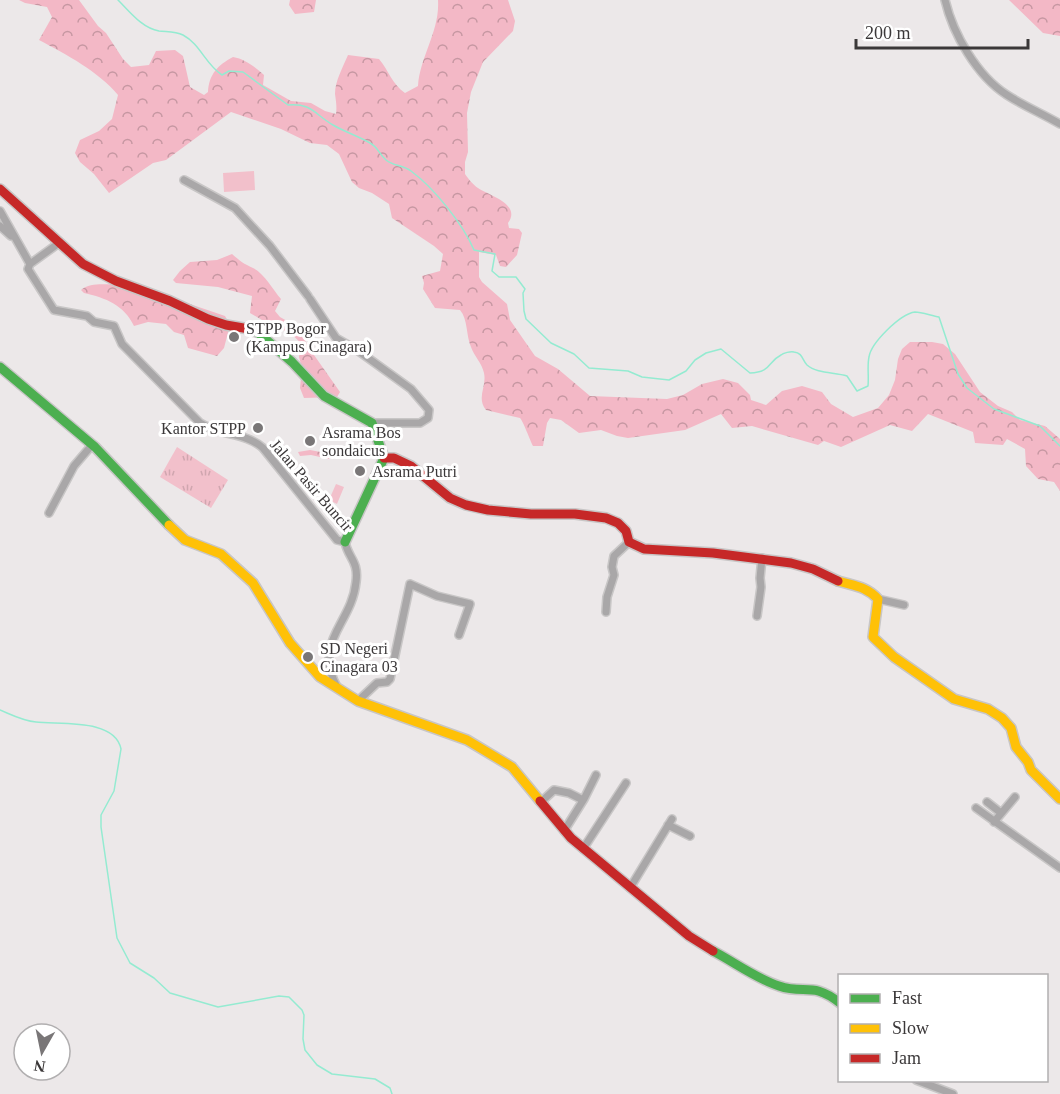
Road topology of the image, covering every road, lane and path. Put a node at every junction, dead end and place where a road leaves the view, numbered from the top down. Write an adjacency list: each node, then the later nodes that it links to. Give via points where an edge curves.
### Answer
1 (945, 0): 2 (street, via 953,27 986,77 1006,94)
2 (1060, 124)
3 (184, 180): 11 (street, via 235,208 270,246 336,338 396,378 429,410 428,418 420,423)
4 (0, 189): 8 (street)
5 (0, 211): 7 (street)
6 (0, 226): 7 (street)
7 (17, 242): 9 (street)
8 (60, 243): 9 (street); 11 (street, via 83,264 116,281 226,325 254,330 324,396)
9 (30, 264): 15 (street, Jalan Pasir Buncir, via 28,270 56,311 112,324 122,344 200,423 256,441 338,540)
10 (0, 367): 12 (street)
11 (372, 423): 13 (street)
12 (92, 445): 14 (street, via 74,466); 23 (street, via 185,540 221,554 253,582 290,643 314,671)
13 (384, 458): 15 (street); 16 (street, via 405,462 450,498 469,507 588,515 617,522 629,536)
14 (49, 513)
15 (345, 542): 23 (street, Jalan Pasir Buncir, via 355,563 356,583 328,651 329,669)
16 (629, 542): 17 (street, via 644,549); 20 (street, via 614,556)
17 (762, 558): 18 (street, via 813,569 861,586); 21 (street)
18 (878, 599): 19 (street); 28 (street, via 875,640 954,699 988,709 1002,718 1031,770)
19 (904, 605)
20 (606, 612)
21 (757, 616)
22 (459, 635): 24 (street, via 470,604 410,584 390,679 377,683)
23 (338, 690): 24 (street)
24 (358, 701): 30 (street, via 478,746 512,767)
25 (596, 775): 29 (street)
26 (626, 783): 37 (street)
27 (1016, 797): 33 (street)
28 (1060, 799)
29 (583, 800): 30 (street, via 554,790); 35 (street)
30 (541, 802): 35 (street)
31 (987, 802): 33 (street)
32 (976, 808): 34 (street)
33 (1002, 813): 34 (street)
34 (994, 822): 38 (street)
35 (564, 831): 37 (street)
36 (690, 836): 39 (street, via 670,822)
37 (583, 849): 39 (street)
38 (1060, 868)
39 (630, 888): 40 (street, via 705,947 778,986 813,988)
40 (838, 1002)
41 (923, 1082): 42 (street)
42 (953, 1094)

